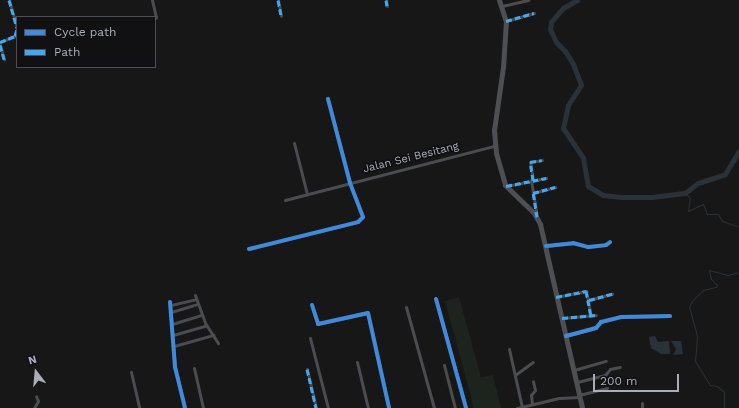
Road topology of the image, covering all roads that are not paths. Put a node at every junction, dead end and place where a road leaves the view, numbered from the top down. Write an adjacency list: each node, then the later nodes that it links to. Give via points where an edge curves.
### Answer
1 (9, 0): 13 (street)
2 (152, 0): 10 (street)
3 (278, 0): 11 (street)
4 (386, 0): 7 (street)
5 (500, 0): 8 (main road)
6 (528, 0): 8 (street)
7 (387, 6)
8 (502, 6): 12 (main road)
9 (534, 13): 12 (street)
10 (156, 16)
11 (282, 16)
12 (506, 21): 19 (main road)
13 (16, 24)
14 (16, 32): 15 (street, via 15,36)
15 (0, 43): 16 (street)
16 (4, 59)
17 (328, 99): 23 (street)
18 (294, 143): 27 (street)
19 (494, 146): 23 (street, Jalan Sei Besitang); 24 (main road)
20 (542, 160): 22 (street, via 530,162)
21 (546, 178): 22 (street)
22 (532, 180): 24 (street); 26 (street)
23 (350, 183): 27 (street, Jalan Sei Besitang); 32 (street, via 363,216 360,220)
24 (506, 186): 29 (main road)
25 (556, 187): 26 (street)
26 (533, 193): 29 (street)
27 (306, 194): 28 (street, Jalan Sei Besitang)
28 (285, 200)
29 (537, 217): 31 (main road)
30 (610, 242): 31 (street, via 606,245 588,247 573,243)
31 (546, 246): 34 (main road)
32 (249, 249)
33 (612, 294): 36 (street)
34 (556, 297): 36 (street, via 586,291); 45 (main road)
35 (436, 299): 83 (street)
36 (589, 300): 43 (street)
37 (198, 304): 40 (street); 40 (street, via 195,297 171,304); 41 (street)
38 (312, 305): 80 (street, via 318,324 368,313)
39 (406, 307): 81 (street)
40 (171, 312): 46 (street)
41 (202, 315): 46 (street); 47 (street)
42 (596, 315): 43 (street)
43 (591, 316): 45 (street)
44 (670, 316): 50 (street, via 621,317 601,322 596,328)
45 (562, 318): 50 (main road)
46 (172, 324): 48 (street)
47 (207, 325): 48 (street); 49 (street)
48 (173, 334): 53 (street)
49 (213, 335): 52 (street); 53 (street)
50 (566, 336): 62 (main road)
51 (310, 338): 78 (street)
52 (218, 343)
53 (174, 346): 75 (street, via 175,367)
54 (509, 349): 64 (street)
55 (606, 361): 62 (street)
56 (357, 362): 79 (street)
57 (533, 362): 64 (street)
58 (444, 365): 82 (street)
59 (620, 367): 66 (street, via 610,369 605,375)
60 (194, 368): 76 (street)
61 (307, 369): 77 (street)
62 (574, 370): 66 (main road)
63 (131, 372): 74 (street)
64 (515, 375): 72 (street)
65 (533, 381): 71 (street, via 535,390 531,395)
66 (577, 382): 69 (main road)
67 (607, 388): 69 (street)
68 (36, 396): 73 (street, via 38,401)
69 (579, 396): 71 (street); 85 (main road)
70 (642, 402): 86 (street)
71 (532, 404): 72 (street)
72 (522, 407): 84 (street)
73 (34, 408)
74 (139, 408)
75 (185, 408)
76 (203, 408)
77 (316, 408)
78 (328, 408)
79 (368, 408)
80 (389, 408)
81 (434, 408)
82 (455, 408)
83 (466, 408)
84 (517, 408)
85 (582, 408)
86 (642, 408)

